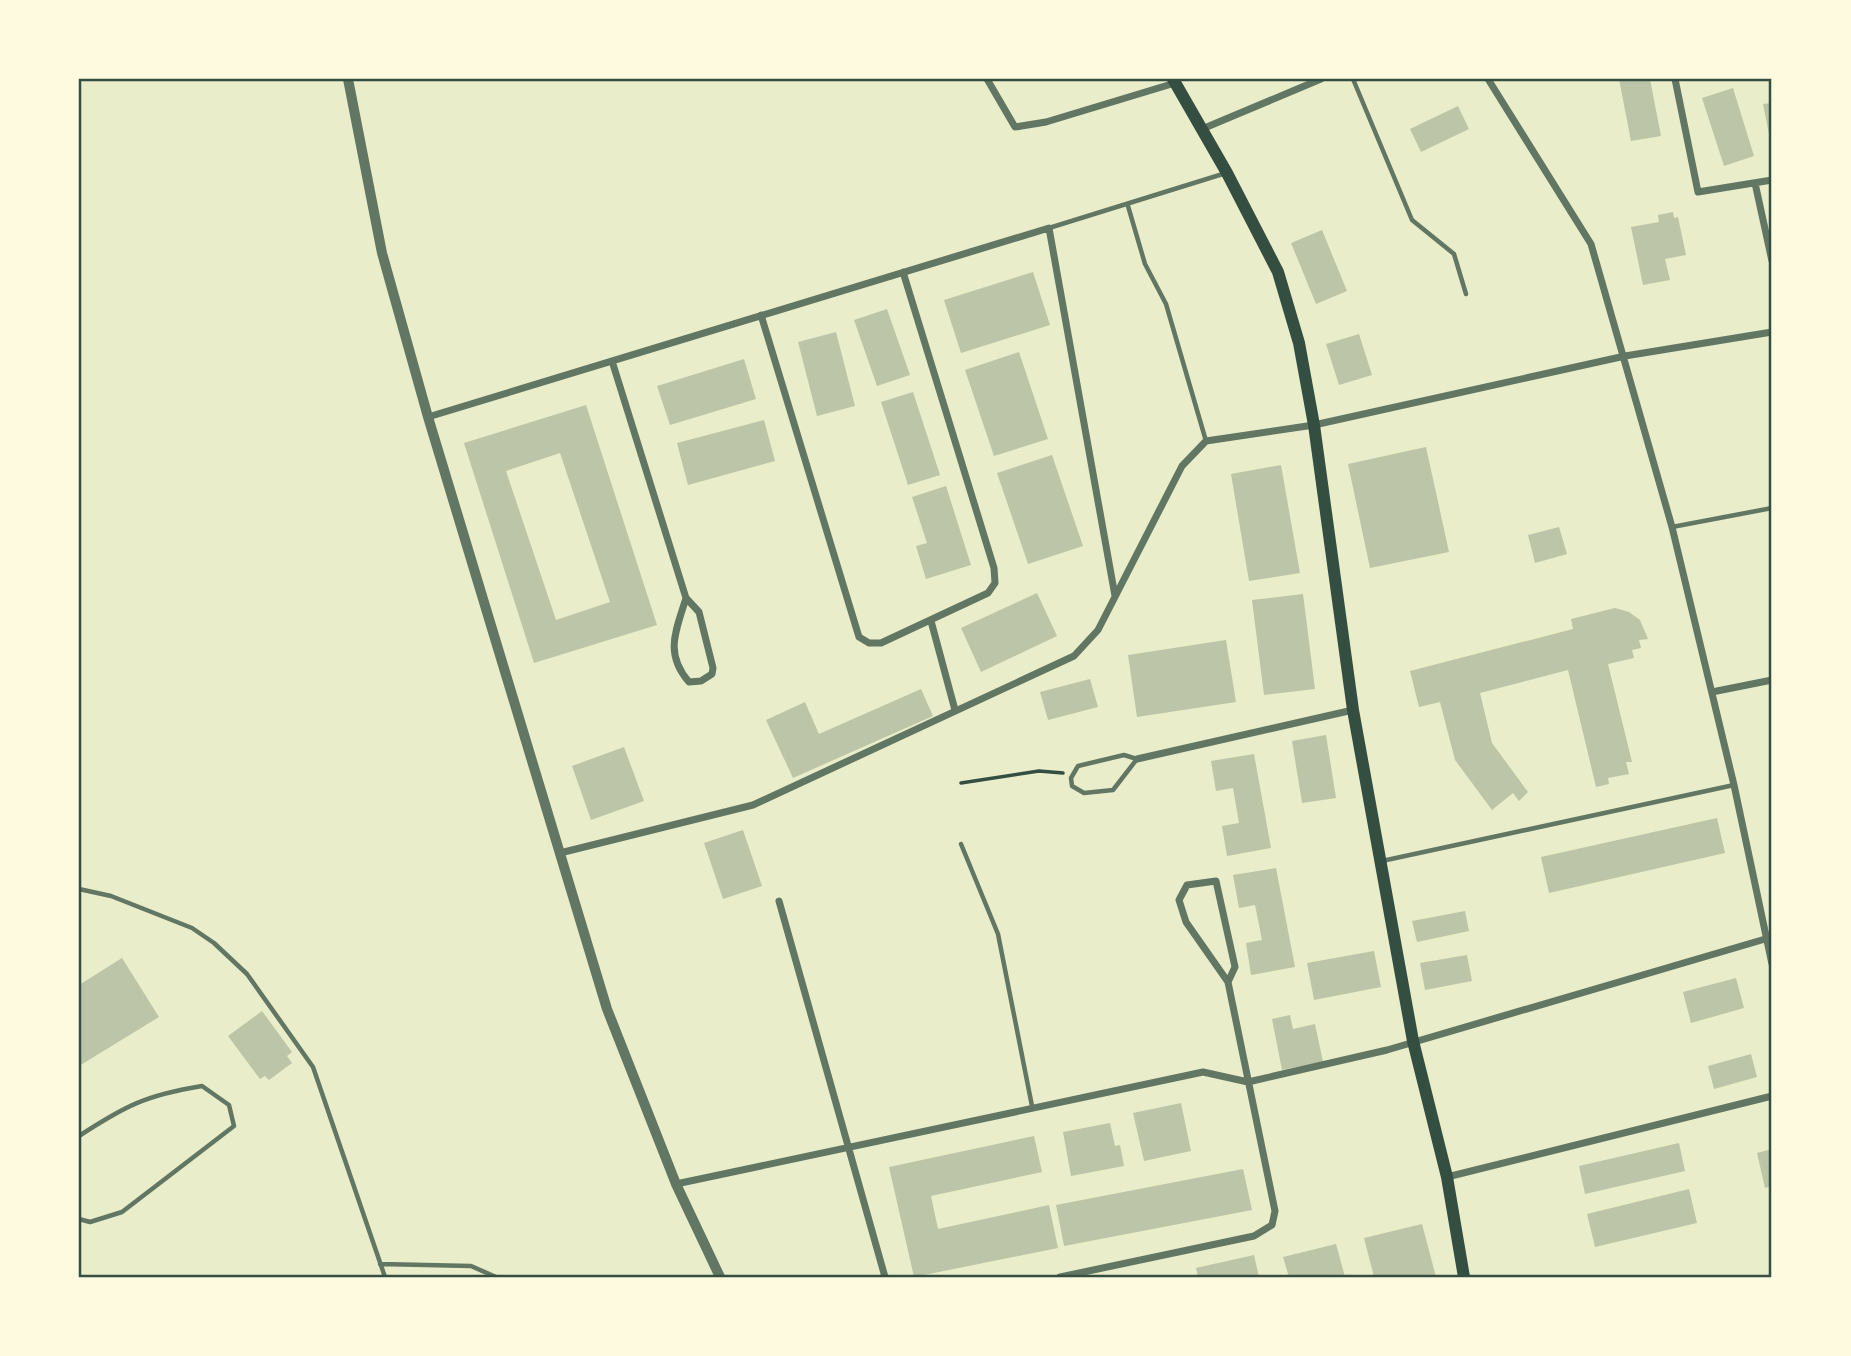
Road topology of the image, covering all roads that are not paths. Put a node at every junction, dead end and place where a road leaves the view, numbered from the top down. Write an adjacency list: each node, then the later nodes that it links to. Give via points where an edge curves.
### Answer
1 (349, 79): 21 (street, via 382,253)
2 (987, 79): 7 (street, via 1015,127 1046,122)
3 (1321, 79): 8 (street)
4 (1353, 79): 16 (lane, via 1412,220 1454,254)
5 (1488, 79): 19 (street, via 1591,244)
6 (1675, 79): 11 (street, via 1698,192)
7 (1174, 81): 8 (main road)
8 (1201, 130): 9 (main road)
9 (1227, 173): 12 (lane); 22 (main road, via 1278,272 1299,343)
10 (1772, 180): 11 (street)
11 (1755, 183): 14 (street)
12 (1128, 206): 13 (lane); 23 (lane, via 1145,264 1166,304)
13 (1049, 228): 15 (street); 26 (street)
14 (1772, 261)
15 (903, 272): 17 (street); 28 (street, via 994,568 995,583 988,593)
16 (1466, 294)
17 (761, 315): 20 (street); 28 (street, via 859,637 881,643)
18 (1772, 332): 19 (street)
19 (1625, 356): 22 (street); 25 (street)
20 (611, 361): 21 (street); 27 (street)
21 (428, 418): 36 (street)
22 (1314, 425): 23 (street); 32 (main road)
23 (1206, 441): 26 (street, via 1182,466)
24 (1772, 508): 25 (lane)
25 (1672, 527): 30 (street)
26 (1115, 597): 31 (street, via 1098,630 1074,656)
27 (686, 598): 27 (street, via 673,644 677,668 689,682 701,681 713,668 699,612)
28 (931, 621): 31 (street)
29 (1772, 680): 30 (street)
30 (1712, 692): 34 (street)
31 (955, 710): 36 (street, via 753,805)
32 (1353, 710): 33 (street); 37 (main road)
33 (1137, 759): 33 (lane, via 1124,755 1078,766 1072,786 1084,793 1114,790)
34 (1734, 785): 37 (lane); 40 (street)
35 (961, 844): 46 (lane, via 998,934)
36 (560, 853): 50 (street, via 607,1009)
37 (1381, 861): 43 (main road)
38 (79, 889): 52 (lane, via 111,896 192,928 247,974 313,1067)
39 (779, 901): 48 (street)
40 (1769, 937): 41 (street); 43 (street)
41 (1772, 964)
42 (1227, 982): 42 (street, via 1186,922 1179,900 1187,884 1216,881 1235,967); 44 (street)
43 (1412, 1041): 44 (street, via 1387,1051); 49 (main road)
44 (1248, 1082): 46 (street, via 1203,1072); 57 (street, via 1275,1211 1272,1225 1265,1232)
45 (1772, 1096): 49 (street)
46 (1032, 1106): 48 (street)
47 (79, 1136): 51 (lane, via 127,1105 165,1091 202,1086 229,1105 234,1126 122,1212 90,1222)
48 (847, 1147): 50 (street); 56 (street)
49 (1447, 1177): 58 (main road)
50 (676, 1184): 55 (street)
51 (79, 1219)
52 (380, 1264): 53 (lane); 54 (lane, via 471,1266)
53 (385, 1277)
54 (496, 1277)
55 (720, 1277)
56 (885, 1277)
57 (1060, 1277)
58 (1464, 1277)

